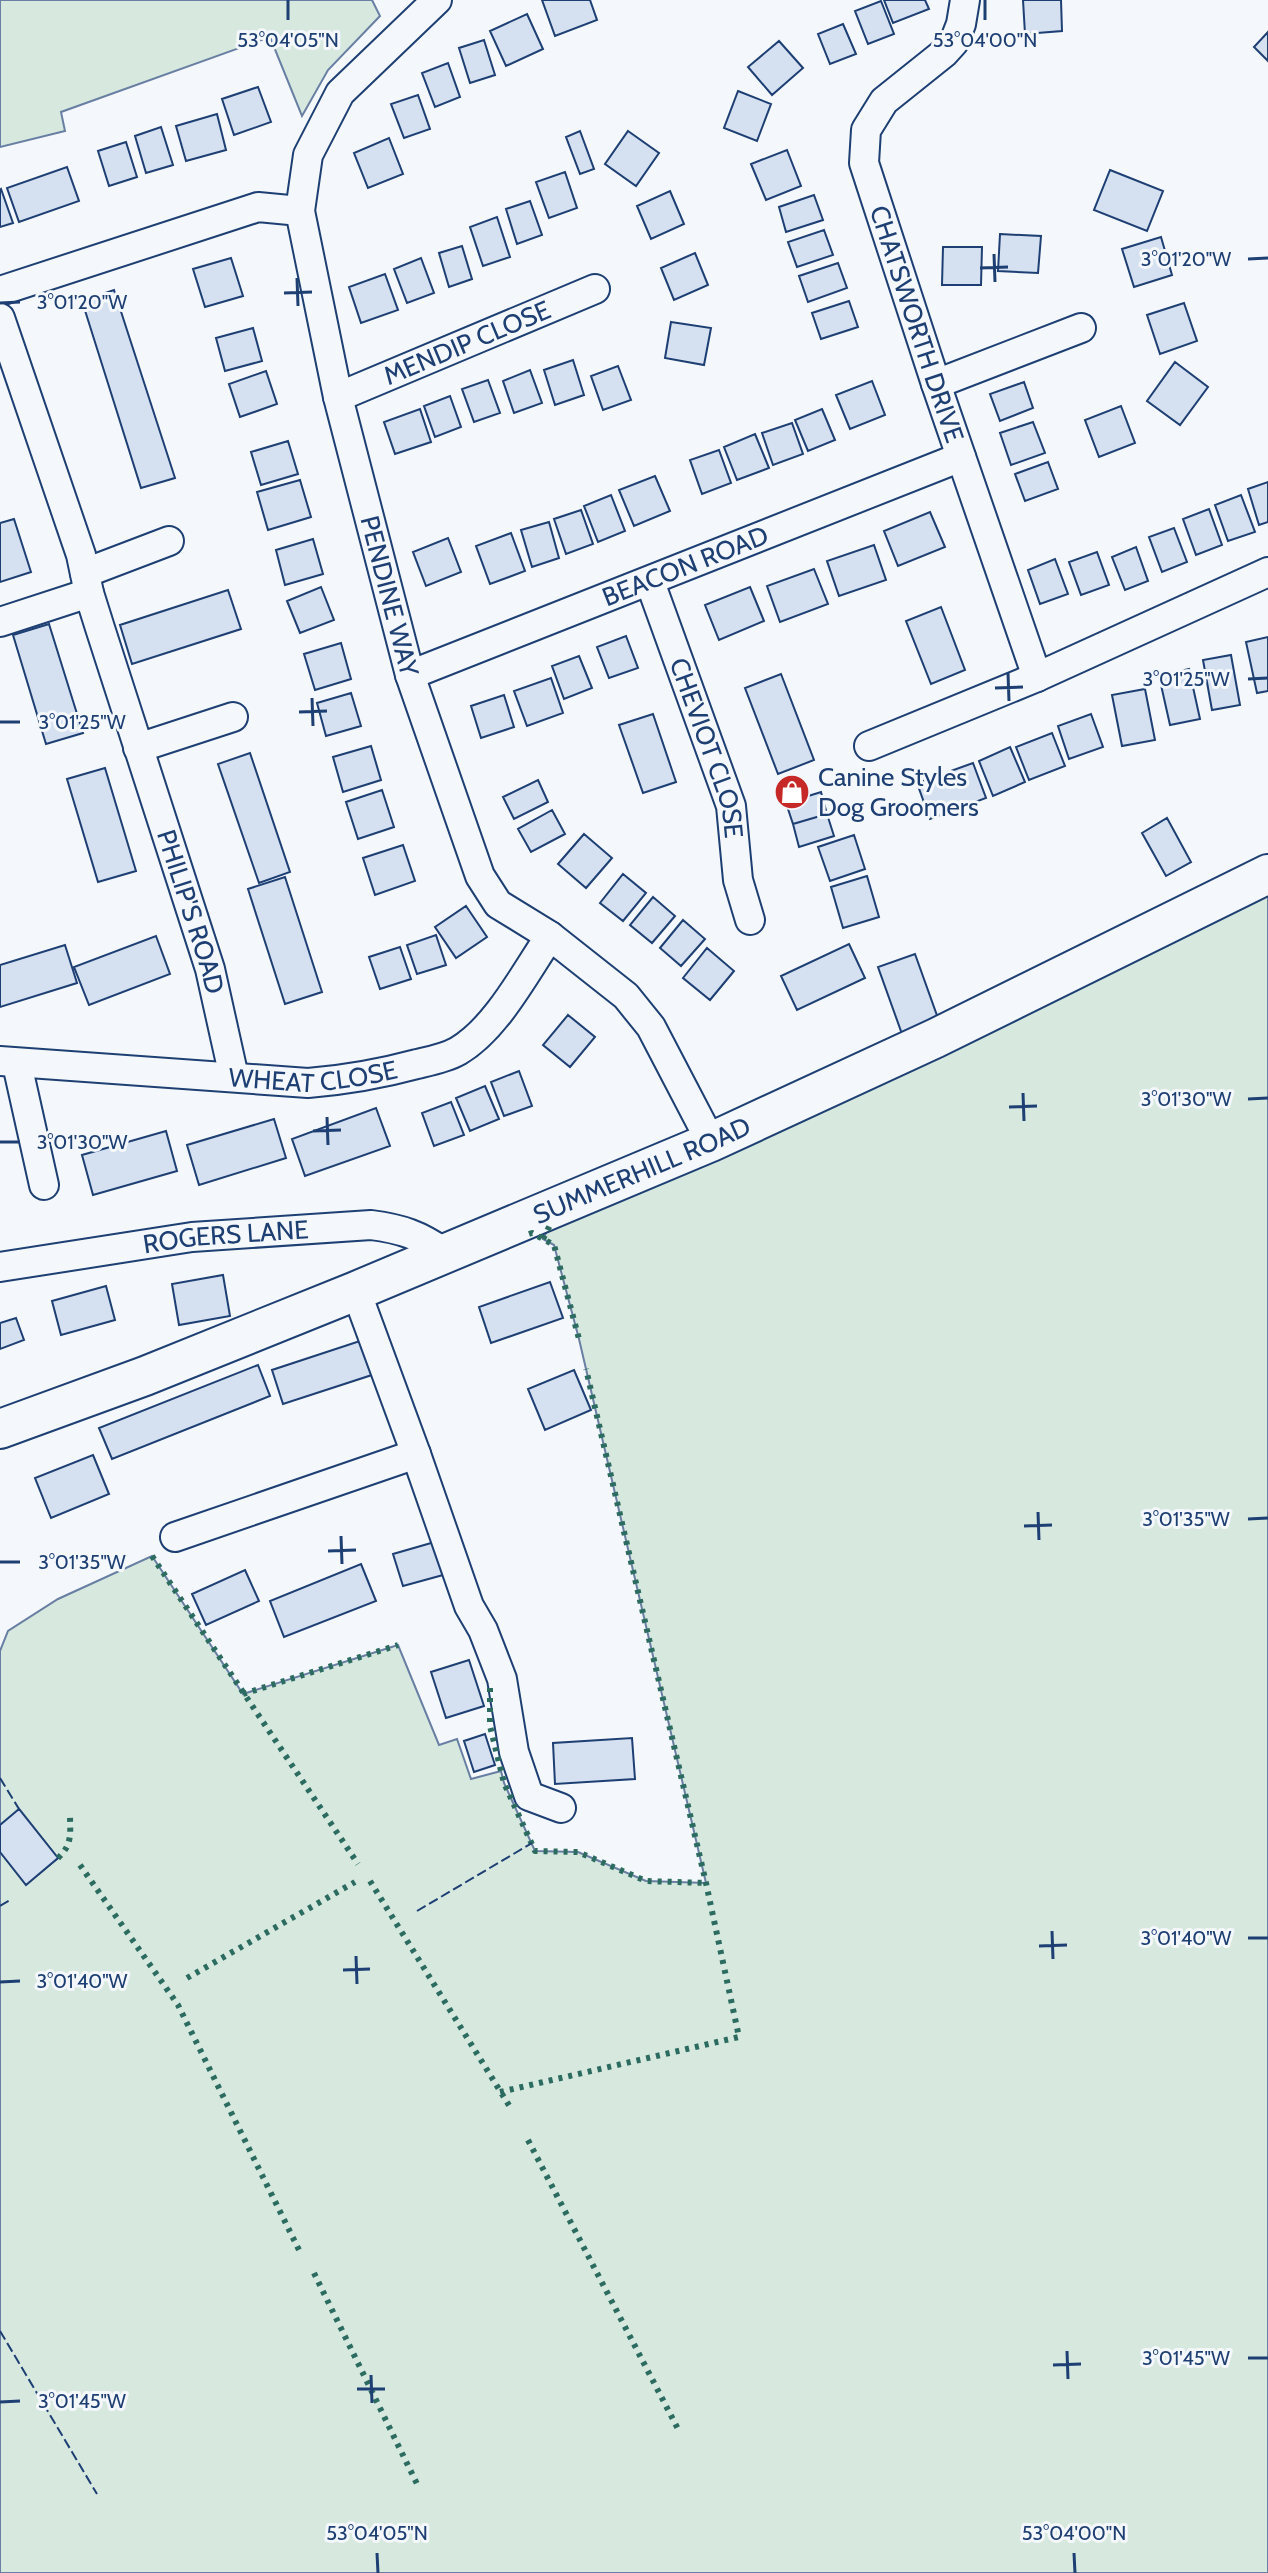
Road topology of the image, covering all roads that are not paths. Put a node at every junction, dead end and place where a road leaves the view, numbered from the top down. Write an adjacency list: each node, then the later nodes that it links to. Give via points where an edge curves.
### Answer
1 (437, 0): 3 (street, PENDINE WAY, via 340,93 308,155)
2 (965, 0): 8 (street, CHATSWORTH DRIVE, via 954,42 884,101 866,130 864,163)
3 (300, 211): 5 (street, via 258,207); 9 (street, PENDINE WAY)
4 (595, 289): 9 (street, MENDIP CLOSE)
5 (0, 291)
6 (0, 318): 14 (street, PHILIP'S ROAD)
7 (1081, 328): 8 (street)
8 (936, 384): 10 (street, CHATSWORTH DRIVE)
9 (338, 397): 16 (street, PENDINE WAY)
10 (961, 457): 13 (street, BEACON ROAD); 17 (street, CHATSWORTH DRIVE)
11 (169, 541): 14 (street)
12 (1268, 572): 17 (street)
13 (650, 582): 16 (street, BEACON ROAD); 22 (street, CHEVIOT CLOSE, via 731,806 738,880)
14 (87, 583): 15 (street); 20 (street, PHILIP'S ROAD)
15 (0, 622)
16 (410, 675): 23 (street, PENDINE WAY, via 480,876 498,904)
17 (1037, 677): 19 (street)
18 (233, 717): 20 (street)
19 (869, 746)
20 (138, 748): 25 (street, PHILIP'S ROAD, via 210,969)
21 (1268, 874): 26 (street, SUMMERHILL ROAD)
22 (750, 920)
23 (550, 936): 25 (street, WHEAT CLOSE, via 507,1001 457,1052 347,1079 308,1083); 26 (street, PENDINE WAY, via 626,996 651,1027)
24 (8, 1062): 25 (street, WHEAT CLOSE); 27 (street, WHEAT CLOSE)
25 (234, 1077)
26 (711, 1142): 28 (street, SUMMERHILL ROAD)
27 (44, 1185)
28 (445, 1253): 29 (street, ROGERS LANE, via 398,1228 371,1225 192,1237); 30 (street, SUMMERHILL ROAD)
29 (0, 1267)
30 (356, 1291): 31 (street, SUMMERHILL ROAD); 32 (street)
31 (0, 1429)
32 (416, 1454): 33 (street); 34 (street, via 469,1606 502,1679 514,1752 529,1796)
33 (175, 1537)
34 (561, 1808)

